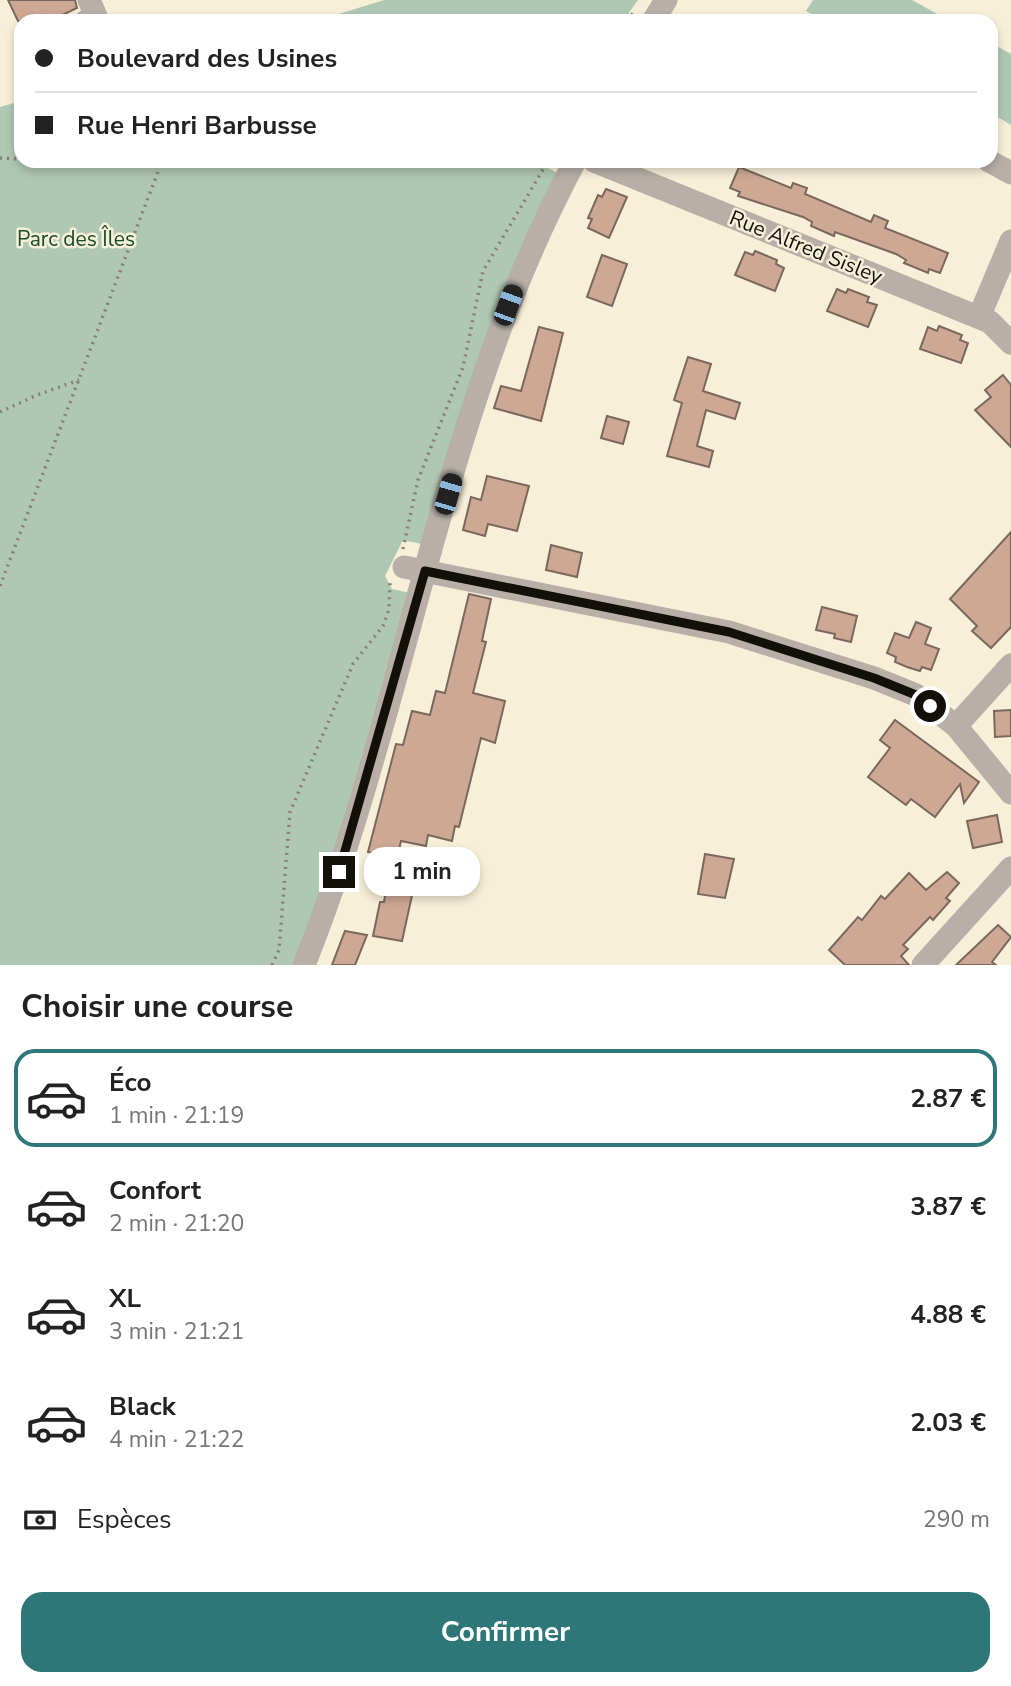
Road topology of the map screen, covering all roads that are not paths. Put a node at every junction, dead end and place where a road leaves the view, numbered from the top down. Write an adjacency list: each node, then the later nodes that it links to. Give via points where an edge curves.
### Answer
1 (571, 168): 6 (street, via 508,305)
2 (611, 168): 4 (street, Rue Alfred Sisley)
3 (1011, 241): 4 (street)
4 (979, 317): 5 (street, Rue Alfred Sisley, via 990,321)
5 (1011, 343)
6 (415, 569): 8 (street, via 729,632 916,695); 11 (street, via 339,872)
7 (1011, 665): 8 (street)
8 (956, 726): 9 (street)
9 (1011, 793)
10 (1011, 868): 12 (street)
11 (304, 965)
12 (923, 965)

